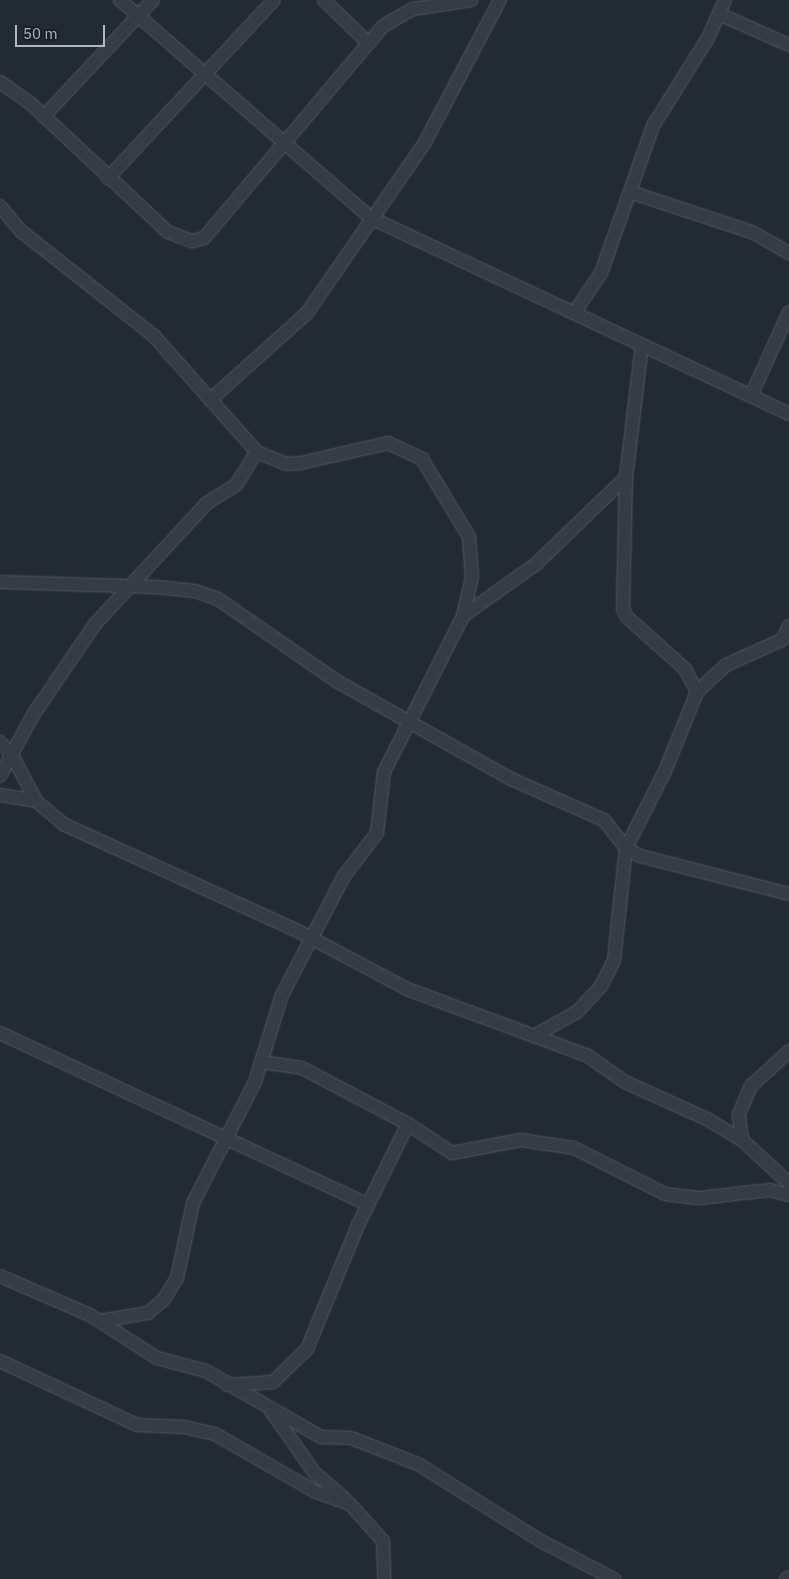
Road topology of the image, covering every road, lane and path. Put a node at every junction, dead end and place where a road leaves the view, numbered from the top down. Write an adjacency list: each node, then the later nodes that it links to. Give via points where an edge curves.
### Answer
1 (120, 0): 9 (street)
2 (153, 0): 9 (street)
3 (274, 0): 12 (street)
4 (324, 0): 10 (street)
5 (471, 0): 10 (street, via 413,10 383,26)
6 (500, 0): 19 (street, via 424,144)
7 (725, 0): 8 (street)
8 (719, 14): 11 (street); 17 (street, via 653,126)
9 (138, 16): 12 (street); 14 (street)
10 (368, 42): 15 (street)
11 (789, 45)
12 (203, 75): 15 (street); 16 (street)
13 (0, 82): 14 (street)
14 (44, 116): 16 (street)
15 (280, 144): 16 (street, via 204,238 192,241 168,232); 19 (street)
16 (108, 178)
17 (630, 192): 20 (street, via 752,232); 22 (street, via 602,273)
18 (0, 206): 25 (street, via 22,232 131,314)
19 (371, 218): 22 (street); 25 (street, via 307,313)
20 (789, 253)
21 (789, 312): 24 (street)
22 (574, 313): 23 (street)
23 (642, 345): 24 (street); 28 (street)
24 (750, 396): 26 (street)
25 (210, 400): 27 (street)
26 (789, 414)
27 (257, 452): 30 (street, via 236,485 207,503); 31 (street, via 287,464 388,443 422,459 469,537 472,577)
28 (626, 477): 31 (street, via 536,564); 33 (street, via 623,609 627,618 685,669)
29 (0, 582): 30 (street)
30 (128, 588): 34 (street, via 195,590 218,598 292,652); 36 (street, via 95,624 33,715)
31 (463, 616): 34 (street)
32 (789, 626): 33 (street, via 782,640 726,665)
33 (697, 692): 40 (street, via 665,771)
34 (409, 721): 40 (street, via 511,779 604,820); 42 (street, via 384,772 377,833 344,876)
35 (0, 742): 36 (street)
36 (12, 755): 37 (street); 39 (street)
37 (0, 776)
38 (0, 795): 39 (street)
39 (36, 801): 42 (street, via 63,824)
40 (626, 848): 41 (street, via 661,865); 44 (street, via 614,960 601,986 577,1012)
41 (789, 894)
42 (312, 938): 44 (street, via 407,989); 46 (street, via 282,995)
43 (0, 1033): 48 (street)
44 (534, 1036): 49 (street, via 588,1056 625,1082 707,1119)
45 (789, 1051): 49 (street, via 751,1086 740,1114)
46 (261, 1062): 47 (street, via 302,1068); 48 (street)
47 (408, 1124): 51 (street, via 452,1152 521,1140 574,1148 665,1194 700,1198 770,1190); 52 (street)
48 (228, 1136): 52 (street); 54 (street, via 193,1203 181,1266 164,1299 148,1313)
49 (742, 1140): 50 (street)
50 (789, 1183)
51 (789, 1195)
52 (367, 1204): 56 (street, via 307,1349 273,1382)
53 (0, 1276): 54 (street)
54 (100, 1321): 56 (street, via 157,1358 206,1371)
55 (0, 1361): 58 (street, via 137,1425 184,1427 215,1434 314,1491)
56 (227, 1385): 57 (street)
57 (271, 1410): 58 (street, via 314,1472); 60 (street, via 321,1437 351,1438 418,1464 539,1540)
58 (350, 1504): 59 (street, via 383,1541)
59 (384, 1579)
60 (614, 1579)

